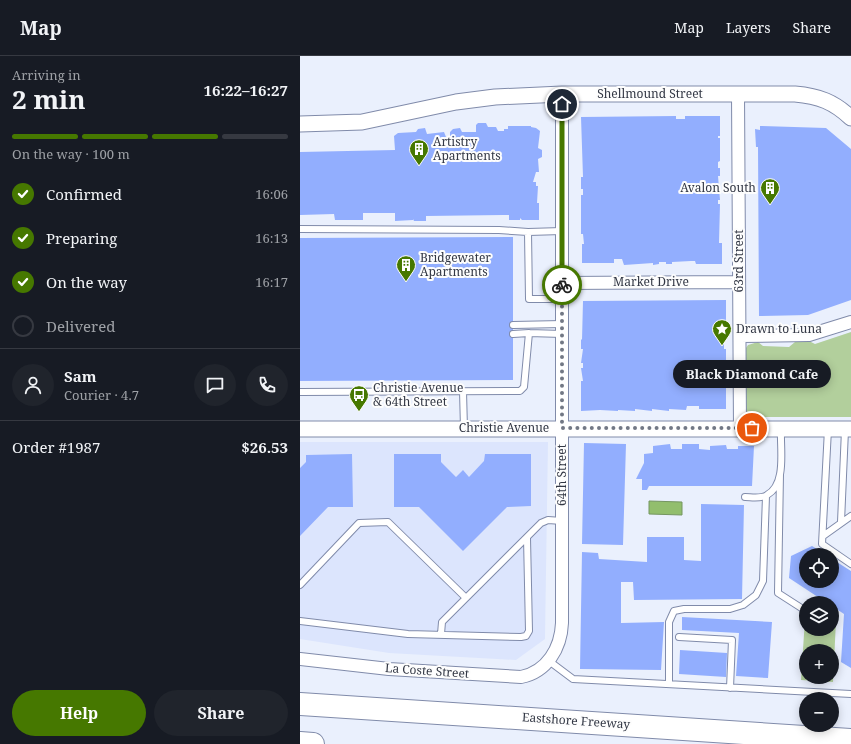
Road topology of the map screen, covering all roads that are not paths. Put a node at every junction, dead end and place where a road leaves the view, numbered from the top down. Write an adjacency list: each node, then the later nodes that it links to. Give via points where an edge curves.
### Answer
1 (738, 93): 2 (street, Shellmound Street); 3 (street, Shellmound Street, via 815,96 831,102); 8 (street, 63rd Street)
2 (562, 94): 4 (street, Shellmound Street, via 482,98 362,122); 6 (street, 64th Street)
3 (851, 118)
4 (300, 124)
5 (300, 229): 7 (lane)
6 (562, 231): 7 (lane); 9 (street, 64th Street)
7 (528, 232): 10 (lane, via 529,299)
8 (739, 282): 9 (street, Market Drive); 16 (street, 63rd Street)
9 (562, 283): 10 (street, 64th Street)
10 (562, 299): 13 (street, 64th Street)
11 (851, 322): 16 (street, via 809,335)
12 (513, 325): 13 (lane)
13 (562, 329): 14 (lane); 19 (street, 64th Street)
14 (529, 333): 15 (lane); 17 (lane, via 524,387 520,391)
15 (513, 334)
16 (740, 336): 20 (street, 63rd Street)
17 (463, 391): 18 (lane); 22 (lane)
18 (300, 392)
19 (562, 428): 20 (street, Christie Avenue); 22 (street, Christie Avenue); 30 (street, 64th Street)
20 (740, 428): 23 (street, Christie Avenue)
21 (300, 429): 22 (street, Christie Avenue)
22 (464, 429)
23 (781, 429): 24 (street, Christie Avenue); 26 (lane)
24 (828, 429): 25 (street, Christie Avenue); 32 (lane)
25 (848, 429): 31 (lane)
26 (780, 474): 27 (lane, via 775,489); 37 (lane, via 778,593)
27 (766, 496): 28 (lane); 44 (lane, via 763,581 756,595 743,605 730,608 674,611 669,622)
28 (745, 498)
29 (851, 516): 31 (lane)
30 (562, 522): 33 (lane, via 548,520 541,523); 43 (street, 64th Street, via 562,630 559,643)
31 (842, 522): 32 (lane)
32 (823, 536): 34 (lane, via 822,544)
33 (527, 538): 36 (lane); 40 (lane, via 529,631 526,636)
34 (851, 564)
35 (300, 585): 36 (lane, via 360,523 388,522)
36 (466, 598): 40 (lane, via 442,622)
37 (799, 606)
38 (300, 614): 39 (lane)
39 (303, 621): 40 (lane, via 408,634)
40 (441, 634)
41 (679, 637): 45 (lane, via 732,640)
42 (300, 659): 43 (street, La Coste Street, via 389,669 514,677 532,674)
43 (549, 661): 44 (lane, via 573,679)
44 (669, 684): 45 (lane)
45 (730, 688): 46 (lane)
46 (851, 694)
47 (300, 704): 48 (highway, Eastshore Freeway)
48 (851, 740)
49 (300, 743): 50 (highway)
50 (313, 744)

